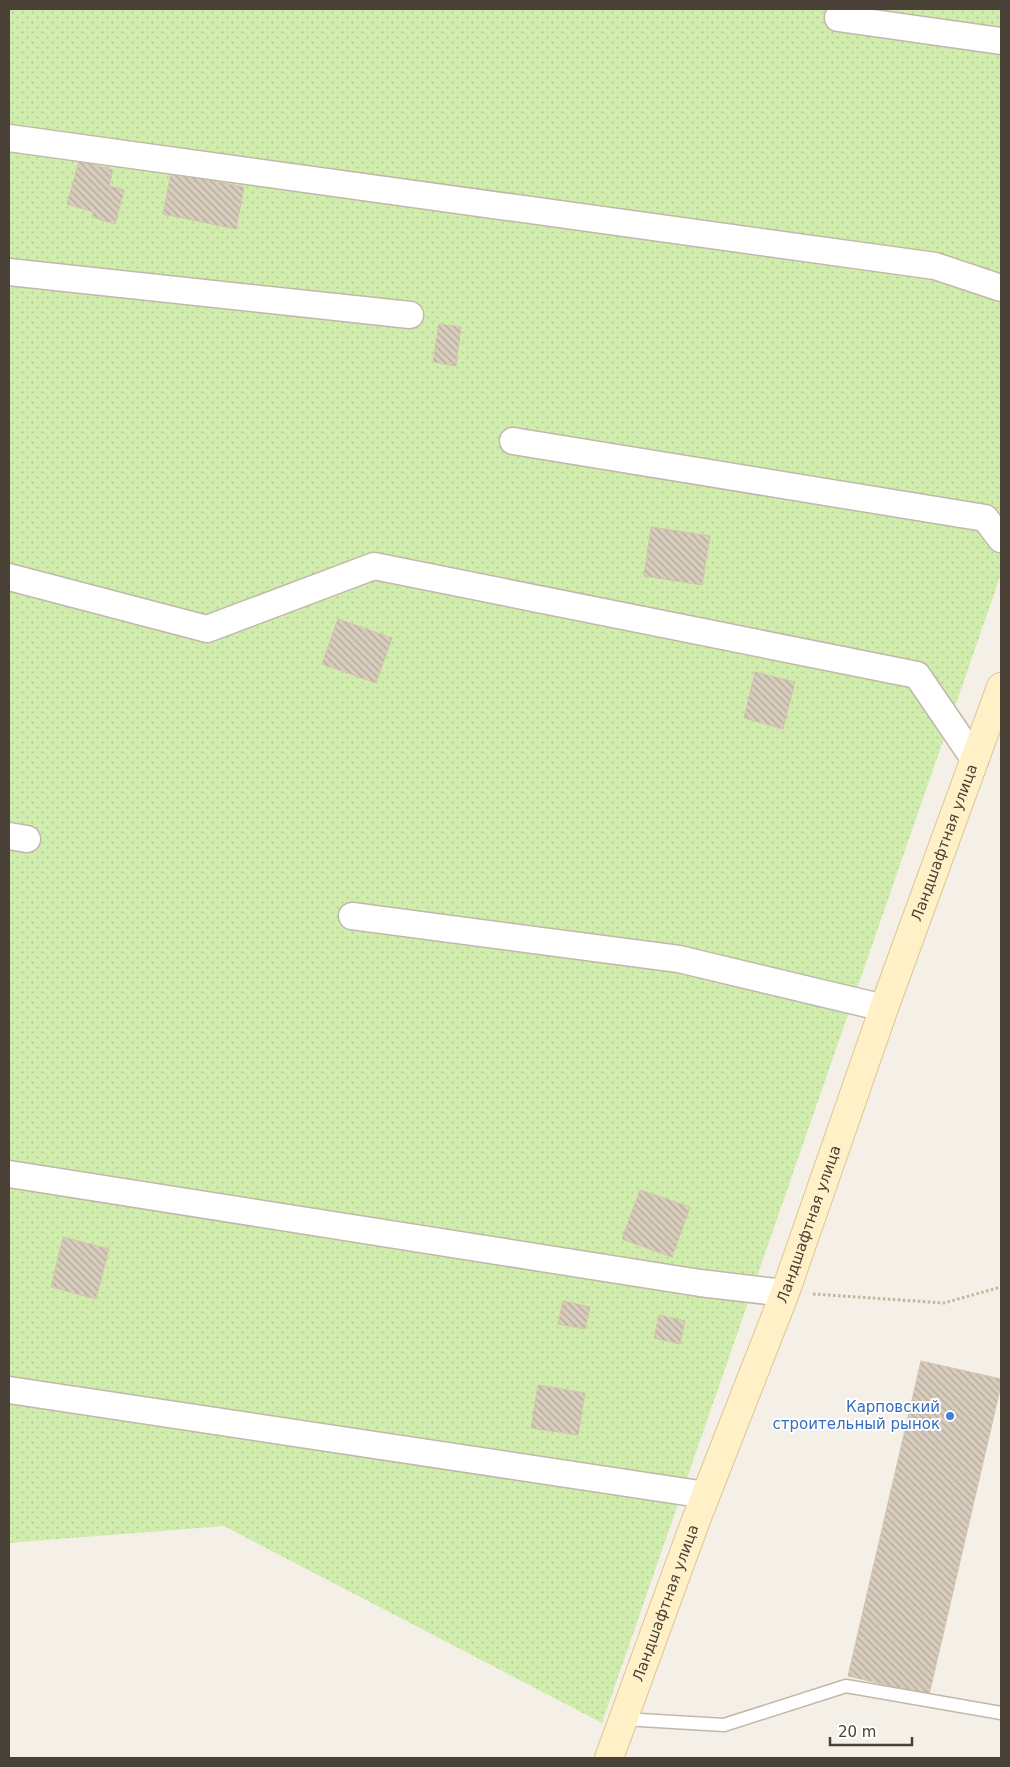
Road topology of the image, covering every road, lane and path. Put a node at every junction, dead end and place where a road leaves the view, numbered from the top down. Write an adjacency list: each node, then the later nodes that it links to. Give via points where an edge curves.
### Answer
1 (838, 18): 2 (street)
2 (1001, 41)
3 (9, 138): 5 (street, via 935,266)
4 (9, 272): 6 (street)
5 (1001, 288)
6 (410, 315)
7 (513, 441): 8 (street, via 986,518)
8 (1001, 539)
9 (9, 577): 11 (street, via 207,628 374,566 917,675)
10 (1001, 687): 11 (street, Ландшафтная улица)
11 (974, 760): 13 (street, Ландшафтная улица)
12 (352, 916): 13 (street, via 679,959)
13 (884, 1008): 16 (street, Ландшафтная улица)
14 (9, 1174): 16 (street, via 700,1283)
15 (1001, 1287): 16 (path, via 944,1303)
16 (785, 1293): 18 (street, Ландшафтная улица)
17 (9, 1390): 18 (street)
18 (706, 1495): 20 (street, Ландшафтная улица)
19 (1001, 1713): 20 (lane, via 846,1686 724,1725)
20 (623, 1719): 21 (street, Ландшафтная улица)
21 (609, 1758)

